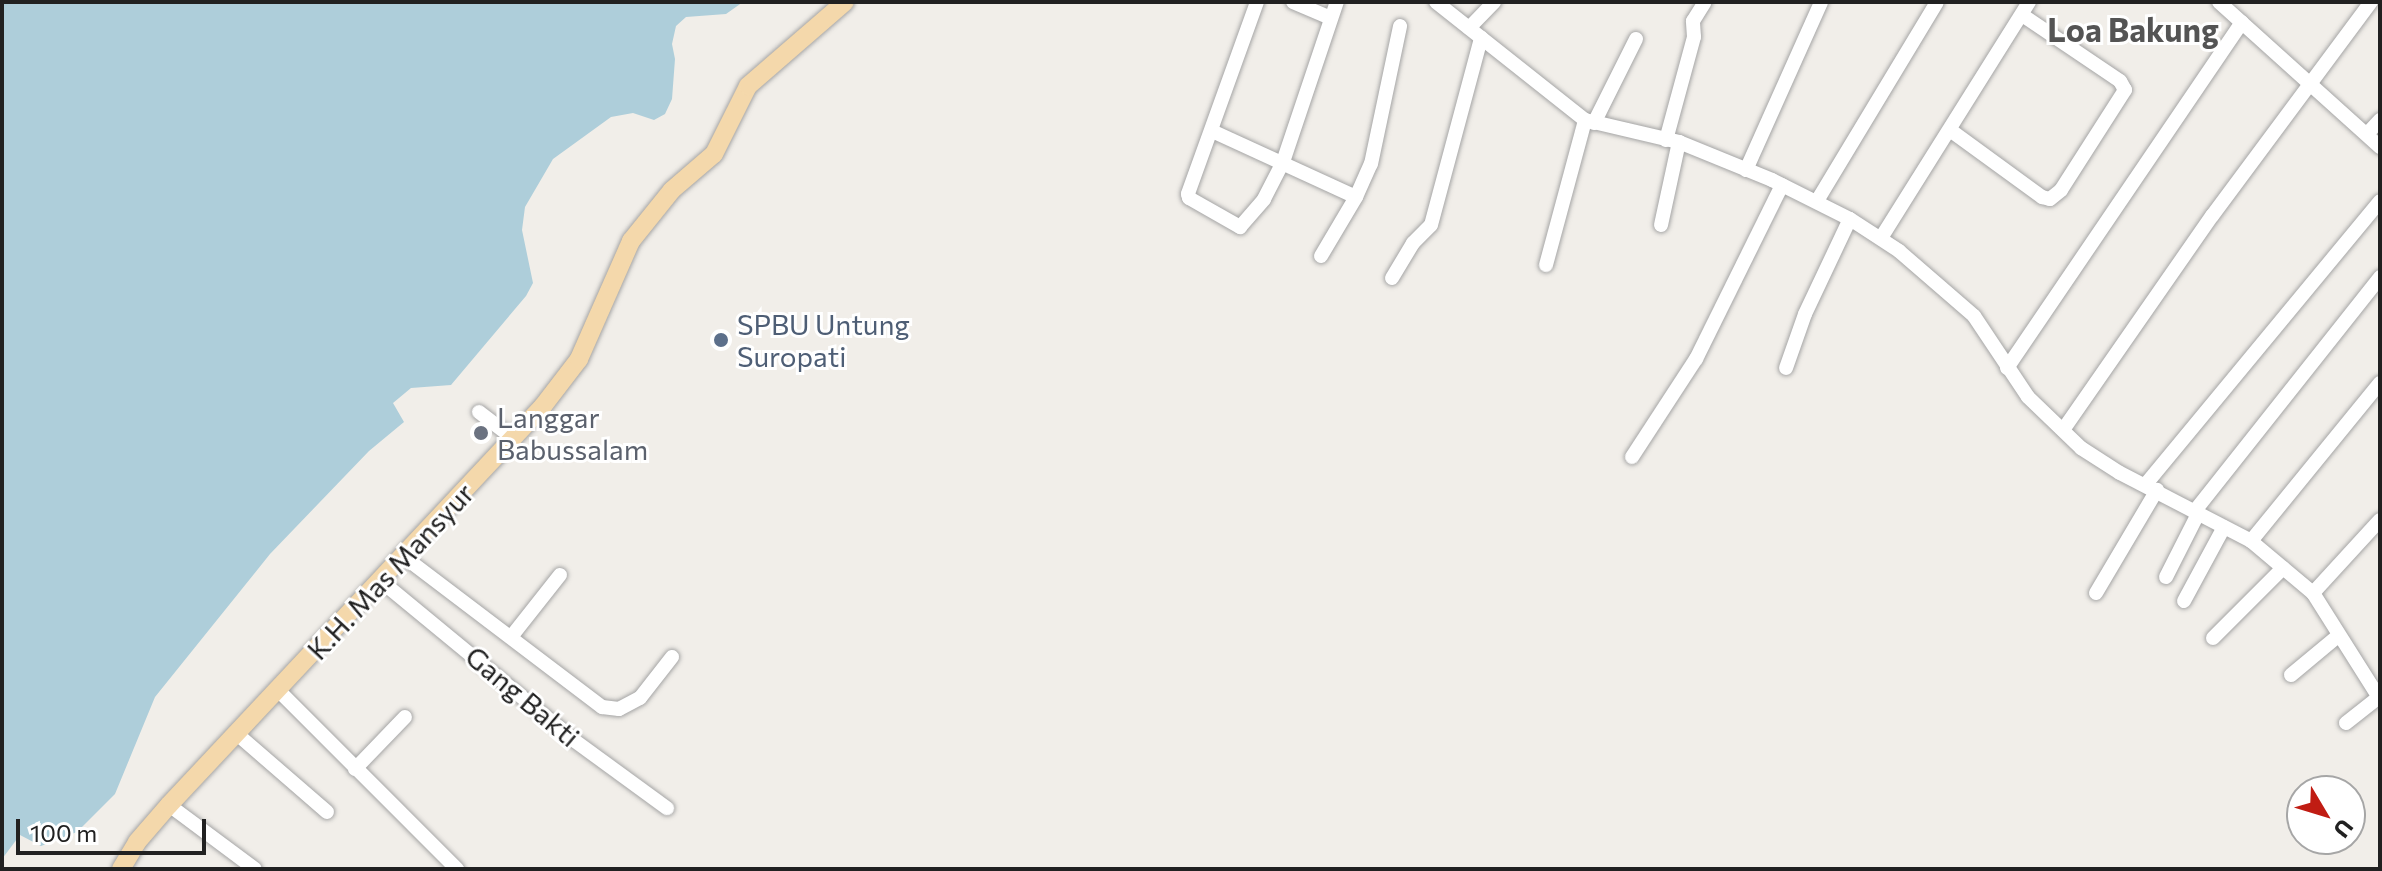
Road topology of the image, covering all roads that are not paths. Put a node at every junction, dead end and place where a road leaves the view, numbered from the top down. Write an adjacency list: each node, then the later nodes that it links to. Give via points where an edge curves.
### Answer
1 (845, 2): 44 (main road, K.H. Mas Mansyur, via 748,86 714,154 672,190 631,241 579,359)
2 (1257, 2): 22 (street)
3 (1293, 2): 13 (street)
4 (1337, 2): 13 (street)
5 (1436, 2): 16 (street)
6 (1494, 2): 16 (street)
7 (1705, 2): 24 (street, via 1693,21)
8 (1821, 2): 27 (street)
9 (1937, 2): 30 (street)
10 (2371, 2): 18 (street)
11 (2227, 4): 14 (street)
12 (2026, 9): 21 (street); 21 (street, via 2125,90 2050,199)
13 (1329, 17): 26 (street)
14 (2242, 22): 18 (street); 40 (street)
15 (1400, 26): 29 (street, via 1371,164)
16 (1475, 33): 20 (street); 38 (street, via 1431,225)
17 (1636, 39): 20 (street)
18 (2309, 82): 23 (street); 43 (street)
19 (2380, 120): 23 (street)
20 (1590, 122): 24 (street); 36 (street)
21 (1950, 130): 34 (street)
22 (1212, 131): 26 (street); 26 (street, via 1189,198 1240,227 1264,199)
23 (2367, 134): 25 (street)
24 (1673, 141): 27 (street); 33 (street)
25 (2380, 147)
26 (1283, 162): 29 (street)
27 (1746, 170): 28 (street)
28 (1782, 185): 30 (street); 45 (street, via 1696,359)
29 (1356, 197): 35 (street)
30 (1817, 201): 32 (street)
31 (2380, 201): 46 (street)
32 (1850, 219): 34 (street); 39 (street)
33 (1661, 225)
34 (1881, 238): 40 (street, via 1974,316)
35 (1321, 256)
36 (1546, 265)
37 (2380, 277): 47 (street)
38 (1392, 278)
39 (1786, 368)
40 (2007, 368): 43 (street)
41 (2380, 383): 50 (street)
42 (479, 412): 44 (street)
43 (2063, 430): 46 (street, via 2120,473)
44 (514, 439): 51 (main road, K.H. Mas Mansyur)
45 (1632, 457)
46 (2152, 487): 47 (street); 56 (street)
47 (2196, 513): 49 (street); 54 (street)
48 (2380, 520): 57 (street)
49 (2224, 527): 50 (street); 58 (street)
50 (2251, 541): 52 (street)
51 (403, 556): 55 (main road, K.H. Mas Mansyur); 60 (street)
52 (2283, 568): 57 (street); 61 (street)
53 (560, 575): 60 (street)
54 (2166, 577)
55 (381, 581): 64 (main road, K.H. Mas Mansyur); 71 (street, Gang Bakti, via 575,741)
56 (2096, 593)
57 (2313, 593): 59 (street)
58 (2184, 601)
59 (2339, 635): 63 (street); 65 (street)
60 (511, 637): 62 (street, via 602,707 619,709 640,698)
61 (2213, 638)
62 (672, 657)
63 (2291, 675)
64 (279, 691): 68 (main road, K.H. Mas Mansyur); 69 (street)
65 (2380, 698): 67 (street)
66 (405, 717): 69 (street)
67 (2346, 723)
68 (237, 734): 70 (main road, K.H. Mas Mansyur); 72 (street)
69 (355, 769): 75 (street)
70 (169, 805): 73 (main road, K.H. Mas Mansyur); 74 (street)
71 (667, 808)
72 (327, 812)
73 (121, 869)
74 (255, 869)
75 (457, 869)

